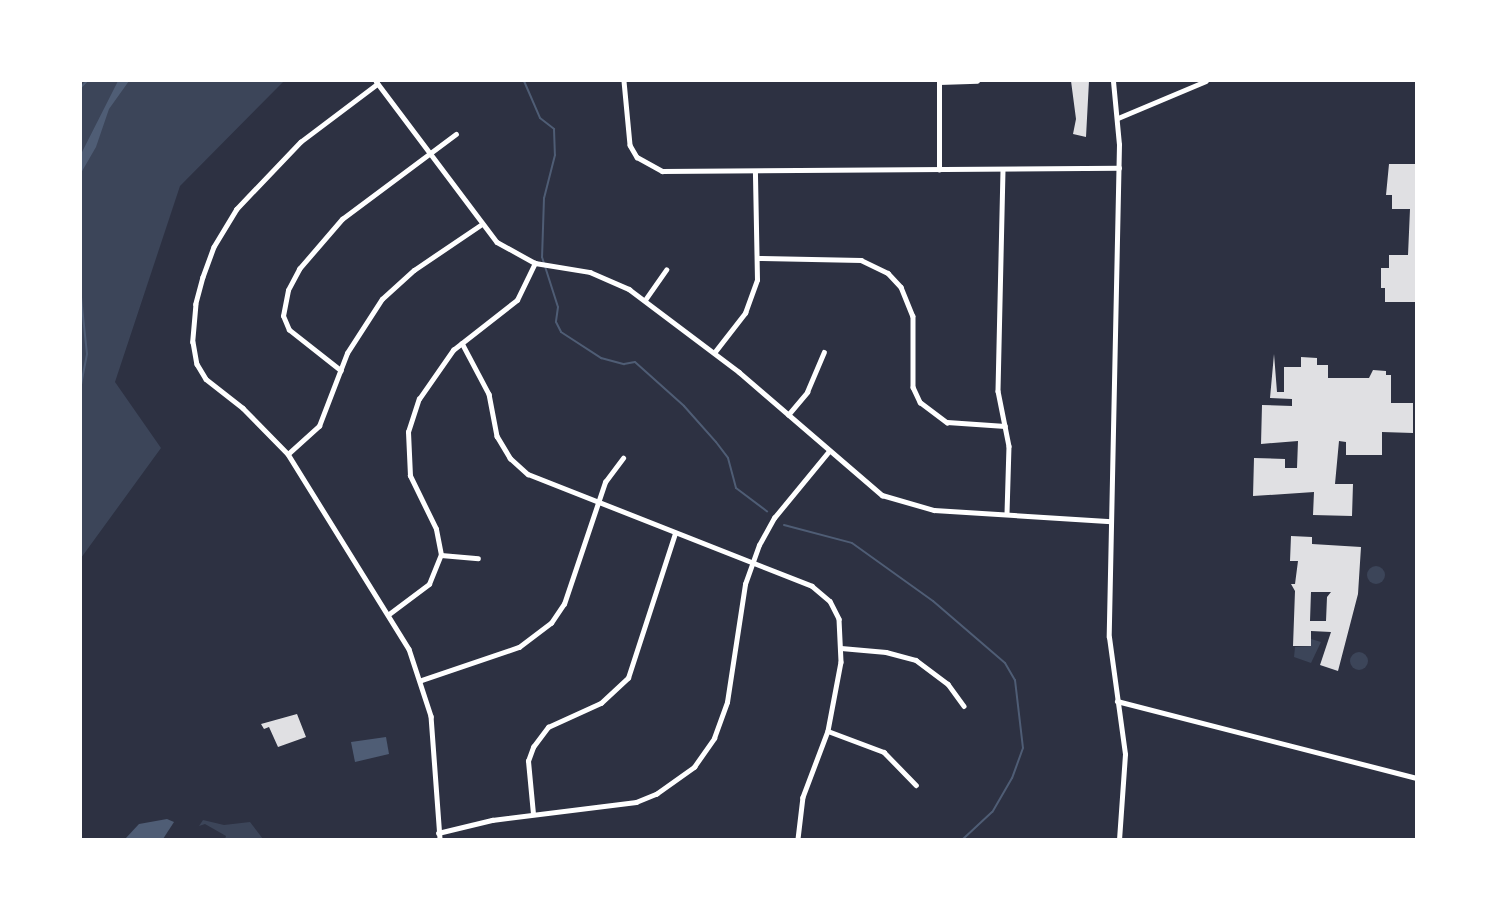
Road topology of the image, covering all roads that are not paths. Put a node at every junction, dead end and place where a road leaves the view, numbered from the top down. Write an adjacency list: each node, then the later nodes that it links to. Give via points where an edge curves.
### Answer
1 (624, 81): 13 (street, via 628,138 637,157 646,164 676,173)
2 (939, 81): 3 (street); 11 (street)
3 (977, 81)
4 (1113, 81): 7 (street)
5 (1206, 81): 7 (street)
6 (377, 82): 9 (street); 26 (street, via 301,142 255,188 214,247 196,304 193,342 201,373 258,421)
7 (1118, 118): 10 (street)
8 (456, 134): 9 (street)
9 (430, 153): 14 (street); 22 (street, via 342,219 299,269 284,299 283,316 289,330)
10 (1119, 168): 12 (street); 30 (street)
11 (939, 170): 12 (street); 13 (street)
12 (1003, 170): 24 (street, via 998,391)
13 (755, 172): 15 (street)
14 (482, 224): 16 (street, via 502,245); 22 (street, via 394,286 356,334)
15 (758, 258): 21 (street, via 751,300); 24 (street, via 861,260 888,273 901,287 913,316 913,387 920,402 947,422)
16 (535, 263): 18 (street, via 603,277); 19 (street, via 517,300)
17 (666, 270): 18 (street)
18 (645, 300): 21 (street)
19 (462, 343): 28 (street, via 482,376 497,436 510,458 538,481); 32 (street, via 427,384 408,432 410,476 436,529)
20 (824, 352): 23 (street, via 807,392)
21 (714, 353): 23 (street)
22 (340, 371): 26 (street, via 319,426)
23 (788, 415): 25 (street)
24 (1005, 426): 29 (street, via 1009,446)
25 (829, 451): 29 (street, via 870,487 894,500 934,510); 34 (street, via 774,518)
26 (288, 454): 35 (street)
27 (623, 458): 28 (street, via 612,470)
28 (598, 504): 31 (street); 37 (street, via 564,604 551,623 519,648)
29 (1007, 514): 30 (street)
30 (1111, 521): 38 (street, via 1109,637)
31 (675, 533): 34 (street); 43 (street, via 628,678 601,703 548,727 533,747 528,761)
32 (441, 555): 33 (street); 35 (street, via 429,584)
33 (478, 558)
34 (752, 563): 36 (street, via 812,586 826,597 839,619); 43 (street, via 745,584 728,702 714,738 694,767 656,794 636,802)
35 (389, 614): 37 (street)
36 (841, 648): 39 (street, via 886,652 916,660 948,684); 40 (street)
37 (422, 680): 44 (street, via 432,728)
38 (1117, 701): 41 (street); 46 (street, via 1125,754)
39 (964, 706)
40 (828, 731): 42 (street, via 884,752); 45 (street, via 803,797)
41 (1416, 778)
42 (916, 785)
43 (533, 814): 44 (street)
44 (439, 836)
45 (798, 839)
46 (1119, 839)

